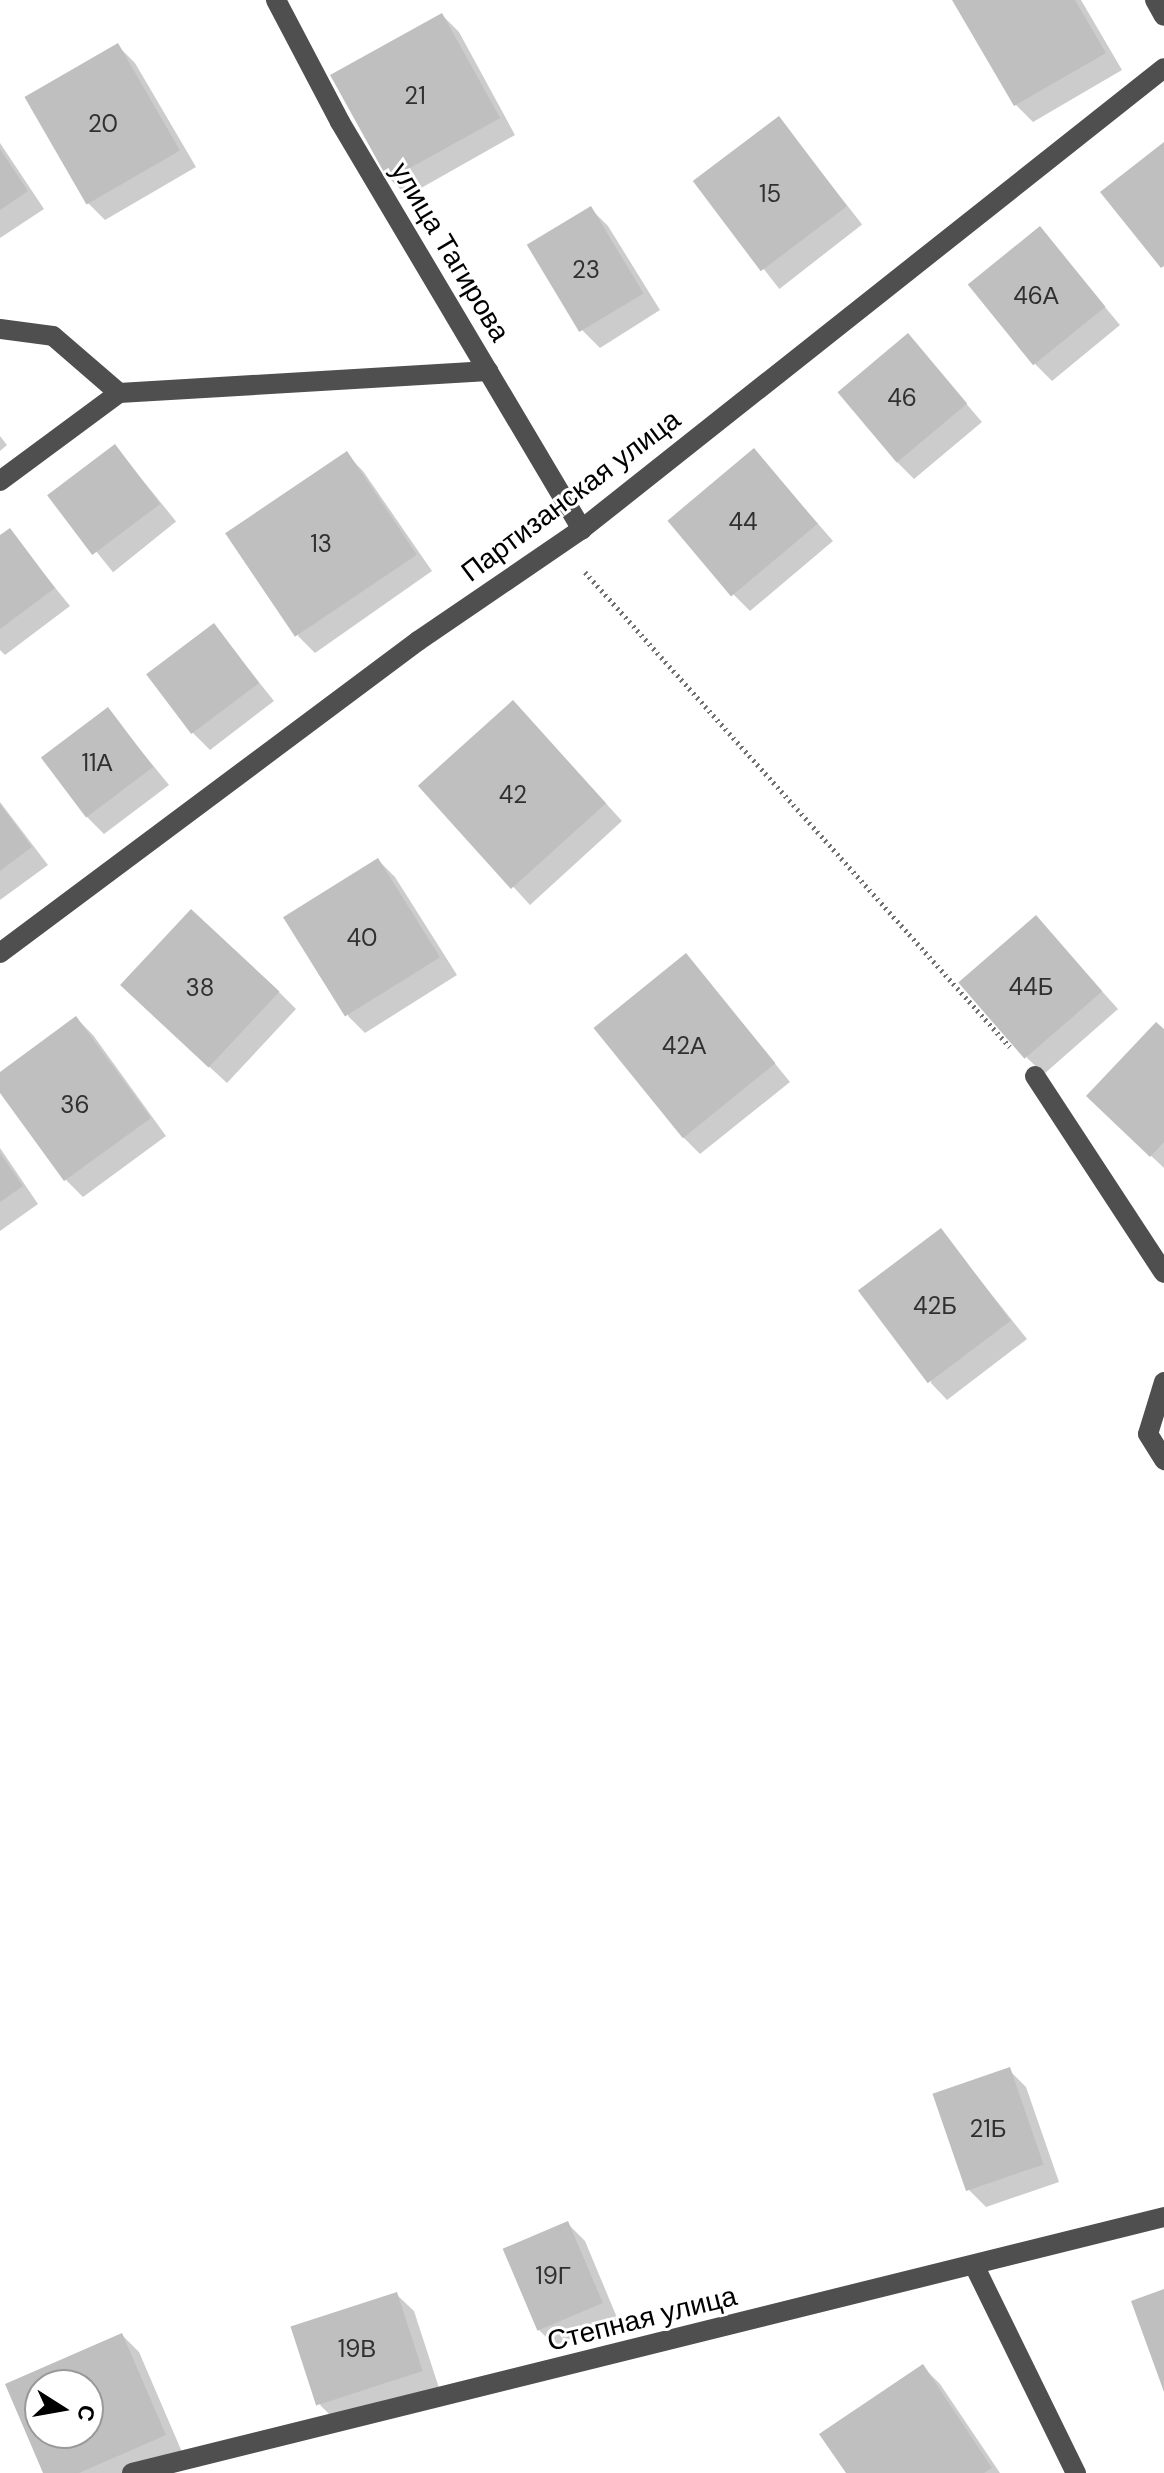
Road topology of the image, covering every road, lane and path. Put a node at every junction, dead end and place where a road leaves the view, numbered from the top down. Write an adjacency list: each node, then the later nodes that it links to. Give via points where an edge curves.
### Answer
1 (276, 0): 6 (street, улица Тагирова, via 340,122)
2 (1155, 0): 3 (street)
3 (1164, 16)
4 (1164, 68): 9 (street, Партизанская улица)
5 (0, 329): 7 (street, via 53,336)
6 (488, 371): 7 (street); 9 (street, улица Тагирова)
7 (119, 393): 8 (street)
8 (0, 481)
9 (582, 529): 10 (street, Партизанская улица)
10 (560, 545): 11 (street, Партизанская улица, via 418,641); 12 (path)
11 (0, 953)
12 (1035, 1076): 13 (street)
13 (1164, 1273)
14 (1164, 1382): 15 (street, via 1148,1434)
15 (1164, 1460)
16 (1164, 2217): 17 (street, Степная улица)
17 (974, 2265): 18 (street, Степная улица); 19 (street)
18 (132, 2473)
19 (1076, 2473)

